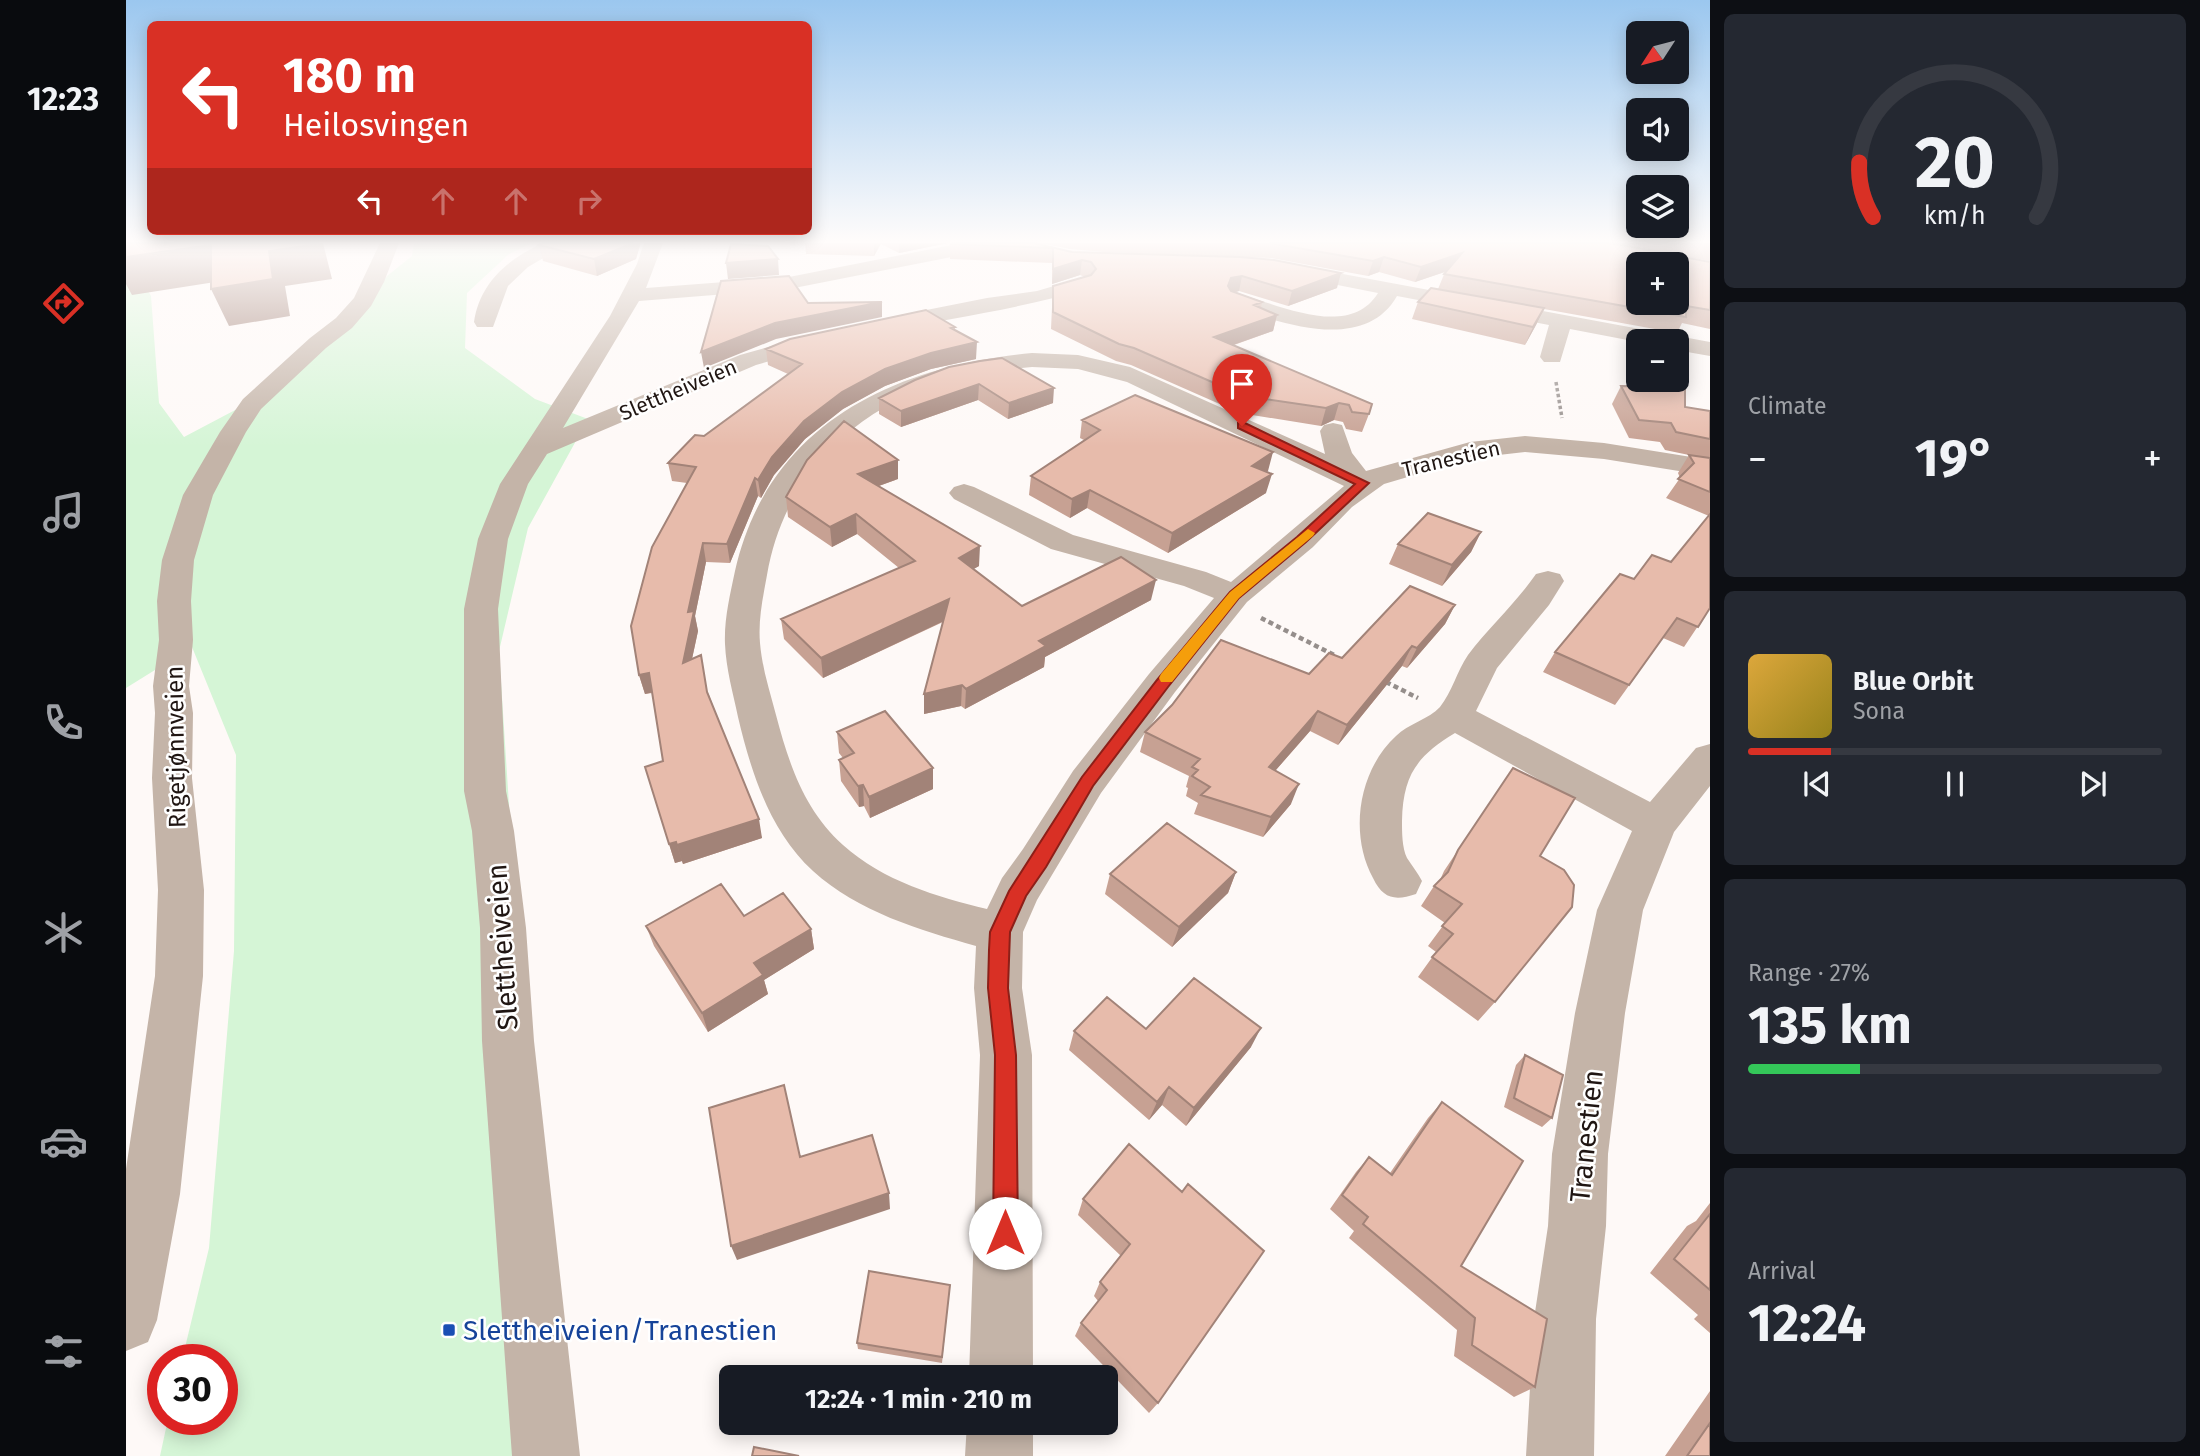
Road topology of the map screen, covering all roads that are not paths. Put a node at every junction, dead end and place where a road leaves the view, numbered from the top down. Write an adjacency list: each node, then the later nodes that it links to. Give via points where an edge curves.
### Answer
1 (355, 311): 28 (street, Rigetjønnveien, via 252,404 198,495 178,559 171,685 172,778 181,890 179,976 151,1194)
2 (488, 311): 9 (street)
3 (619, 311): 17 (street, Slettheiveien)
4 (954, 311): 10 (street)
5 (1270, 311): 6 (street, via 1297,320 1343,321)
6 (1374, 311)
7 (1507, 311): 8 (street)
8 (1561, 321): 11 (street); 15 (street)
9 (485, 323)
10 (860, 331)
11 (1626, 333)
12 (835, 336): 17 (street, Slettheiveien, via 748,360)
13 (1689, 345): 14 (street)
14 (1710, 349)
15 (1552, 357)
16 (1333, 431): 19 (street, via 1339,457)
17 (535, 449): 31 (street, Slettheiveien, via 514,484 493,539 481,609 481,697 485,791 503,928 508,1041)
18 (1710, 468): 19 (street, Tranestien, via 1525,444 1470,450)
19 (1363, 483): 22 (street, Tranestien, via 1302,540); 27 (street, via 1130,375 1046,360 964,368 893,392 853,416 796,472 767,516 758,540 741,632 761,734 774,773 795,818 827,857 857,880 899,902)
20 (964, 493): 22 (street, via 1062,542 1195,579)
21 (1548, 582): 23 (street, via 1481,663)
22 (1247, 606): 27 (street, Tranestien, via 1162,683 1087,782 1018,891)
23 (1454, 716): 25 (street); 26 (street, via 1420,736 1387,778 1381,800 1381,847 1388,870)
24 (1710, 758): 25 (street, Tranestien)
25 (1656, 824): 33 (street, Tranestien, via 1620,910 1600,1013 1580,1154 1577,1226 1565,1319)
26 (1400, 881)
27 (1000, 932): 29 (street, Tranestien, via 998,988 1006,1055)
28 (126, 1320)
29 (1001, 1365)
30 (1000, 1435): 32 (street)
31 (547, 1456)
32 (999, 1456)
33 (1560, 1456)

